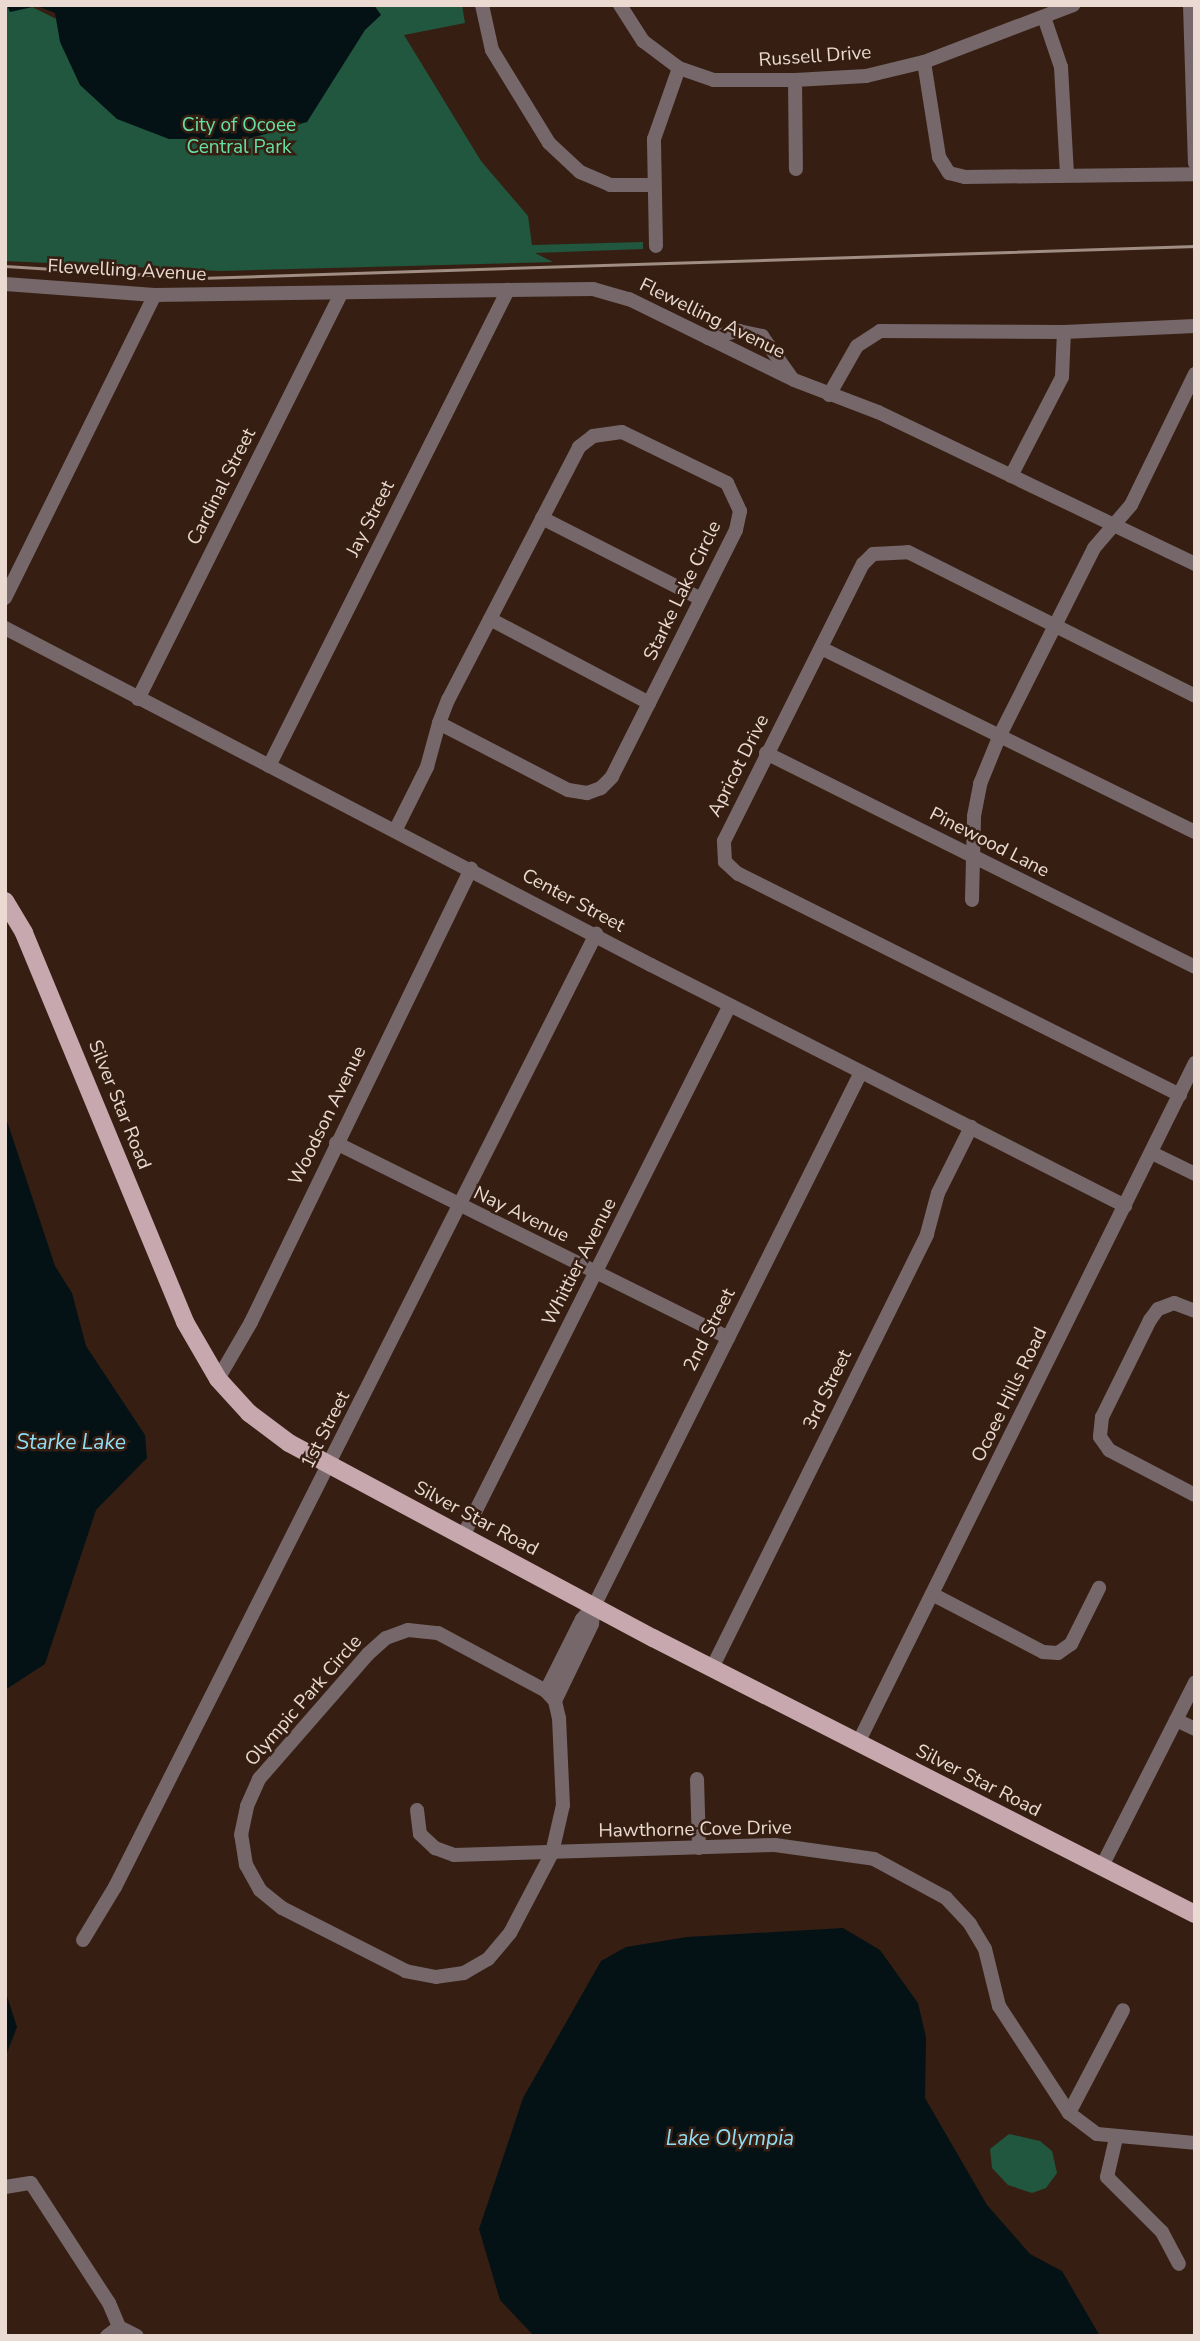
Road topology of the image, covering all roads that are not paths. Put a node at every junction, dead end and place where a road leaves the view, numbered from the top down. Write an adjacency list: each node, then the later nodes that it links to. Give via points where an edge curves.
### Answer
1 (482, 5): 14 (street, via 492,50 549,143 580,172 600,181)
2 (620, 5): 8 (street, Russell Drive, via 643,41)
3 (1073, 5): 5 (street, Russell Drive)
4 (1190, 5): 6 (street)
5 (1044, 17): 7 (street, Russell Drive); 12 (street, via 1061,67)
6 (1193, 41): 10 (street)
7 (924, 62): 9 (street, Russell Drive, via 866,76); 12 (street, via 939,157 949,173 965,177)
8 (680, 68): 9 (street, Russell Drive, via 714,80); 14 (street, via 654,139)
9 (795, 80): 11 (street)
10 (1195, 163)
11 (796, 169)
12 (1067, 174): 13 (street)
13 (1195, 174)
14 (653, 185): 15 (street)
15 (656, 246)
16 (5, 284): 19 (street, Flewelling Avenue)
17 (508, 290): 18 (street, Flewelling Avenue); 22 (street, Flewelling Avenue, via 593,289 629,299); 42 (street, Jay Street)
18 (341, 293): 19 (street, Flewelling Avenue); 37 (street, Cardinal Street)
19 (155, 295): 30 (street)
20 (1195, 326): 21 (street)
21 (1064, 332): 25 (street, via 880,331 857,346); 26 (street, via 1062,377)
22 (708, 338): 24 (street, Flewelling Avenue); 24 (street, via 739,331 762,336)
23 (1195, 374): 28 (street, via 1131,505)
24 (794, 380): 25 (street, Flewelling Avenue)
25 (829, 395): 26 (street, Flewelling Avenue, via 878,412)
26 (1011, 476): 28 (street, Flewelling Avenue)
27 (542, 518): 31 (street); 31 (street, Starke Lake Circle, via 579,447 610,431 622,432 727,483 740,511 736,530); 32 (street, Starke Lake Circle)
28 (1114, 525): 29 (street, Flewelling Avenue); 33 (street, via 1094,548)
29 (1195, 564)
30 (5, 598)
31 (702, 599): 38 (street, Starke Lake Circle)
32 (490, 619): 38 (street); 39 (street, Starke Lake Circle)
33 (1055, 626): 35 (street, Apricot Drive, via 908,552 892,550 873,554 863,564); 36 (street, Apricot Drive); 40 (street)
34 (5, 628): 37 (street, Center Street)
35 (821, 648): 40 (street); 41 (street, Apricot Drive)
36 (1195, 696)
37 (138, 699): 42 (street, Center Street)
38 (649, 703): 39 (street, Starke Lake Circle, via 612,777 587,793 568,790)
39 (439, 723): 43 (street, Starke Lake Circle, via 428,767)
40 (1000, 735): 44 (street); 45 (street, via 980,784)
41 (766, 753): 45 (street, Pinewood Lane); 54 (street, Apricot Drive, via 724,841 724,862 738,874)
42 (269, 766): 43 (street, Center Street)
43 (395, 831): 46 (street, Center Street)
44 (1195, 832)
45 (971, 856): 47 (street); 50 (street, Pinewood Lane)
46 (471, 869): 49 (street, Center Street); 56 (street, Woodson Avenue)
47 (972, 900)
48 (5, 901): 64 (main road, Silver Star Road, via 29,944 185,1322)
49 (596, 934): 51 (street, Center Street); 60 (street, 1st Street)
50 (1195, 967)
51 (730, 1005): 53 (street, Center Street); 61 (street, Whittier Avenue)
52 (1195, 1063): 54 (street, Ocoee Hills Road)
53 (861, 1072): 55 (street, Center Street); 63 (street, 2nd Street)
54 (1180, 1095): 57 (street, Ocoee Hills Road)
55 (971, 1126): 59 (street, Center Street); 71 (street, 3rd Street, via 938,1194 927,1234)
56 (336, 1143): 60 (street, Nay Avenue); 64 (street, Woodson Avenue, via 251,1322)
57 (1152, 1153): 58 (street); 59 (street, Ocoee Hills Road)
58 (1195, 1174)
59 (1125, 1206): 69 (street, Ocoee Hills Road)
60 (461, 1207): 61 (street, Nay Avenue); 65 (street, 1st Street)
61 (596, 1272): 63 (street, Nay Avenue); 67 (street, Whittier Avenue)
62 (1192, 1309): 66 (street, via 1174,1303 1158,1309 1150,1320 1102,1417 1100,1437 1109,1450)
63 (728, 1338): 70 (street, 2nd Street)
64 (218, 1379): 65 (main road, Silver Star Road, via 267,1429)
65 (330, 1464): 67 (main road, Silver Star Road); 83 (street, 1st Street, via 115,1887)
66 (1195, 1495)
67 (463, 1536): 70 (main road, Silver Star Road)
68 (1099, 1588): 69 (street, via 1071,1644 1058,1653 1043,1652)
69 (932, 1594): 76 (street, Ocoee Hills Road)
70 (594, 1605): 71 (main road, Silver Star Road); 73 (street, via 582,1619)
71 (712, 1668): 76 (main road, Silver Star Road)
72 (1195, 1683): 74 (street)
73 (550, 1696): 80 (street, Olympic Park Circle, via 563,1805); 80 (street, Olympic Park Circle, via 438,1633 408,1630 386,1639 259,1779 241,1835 246,1865 261,1890 282,1908 406,1971 436,1977 464,1973 488,1959 510,1933)
74 (1176, 1720): 75 (street); 81 (street)
75 (1195, 1729)
76 (858, 1743): 81 (main road, Silver Star Road)
77 (697, 1779): 79 (street)
78 (417, 1810): 80 (street, Hawthorne Cove Drive, via 420,1834 435,1848 454,1855)
79 (699, 1848): 80 (street, Hawthorne Cove Drive); 85 (street, Hawthorne Cove Drive, via 775,1845 874,1859 946,1898 971,1924 985,1949 999,2006)
80 (552, 1853)
81 (1101, 1868): 82 (main road, Silver Star Road)
82 (1195, 1914)
83 (83, 1940)
84 (1123, 2010): 85 (street)
85 (1069, 2113): 86 (street, Hawthorne Cove Drive, via 1097,2134)
86 (1116, 2138): 87 (street, Hawthorne Cove Drive); 89 (street, via 1107,2176 1162,2232)
87 (1195, 2143)
88 (5, 2187): 90 (street, via 31,2183 108,2303)
89 (1179, 2264)
90 (113, 2331): 91 (street)
91 (137, 2336)

